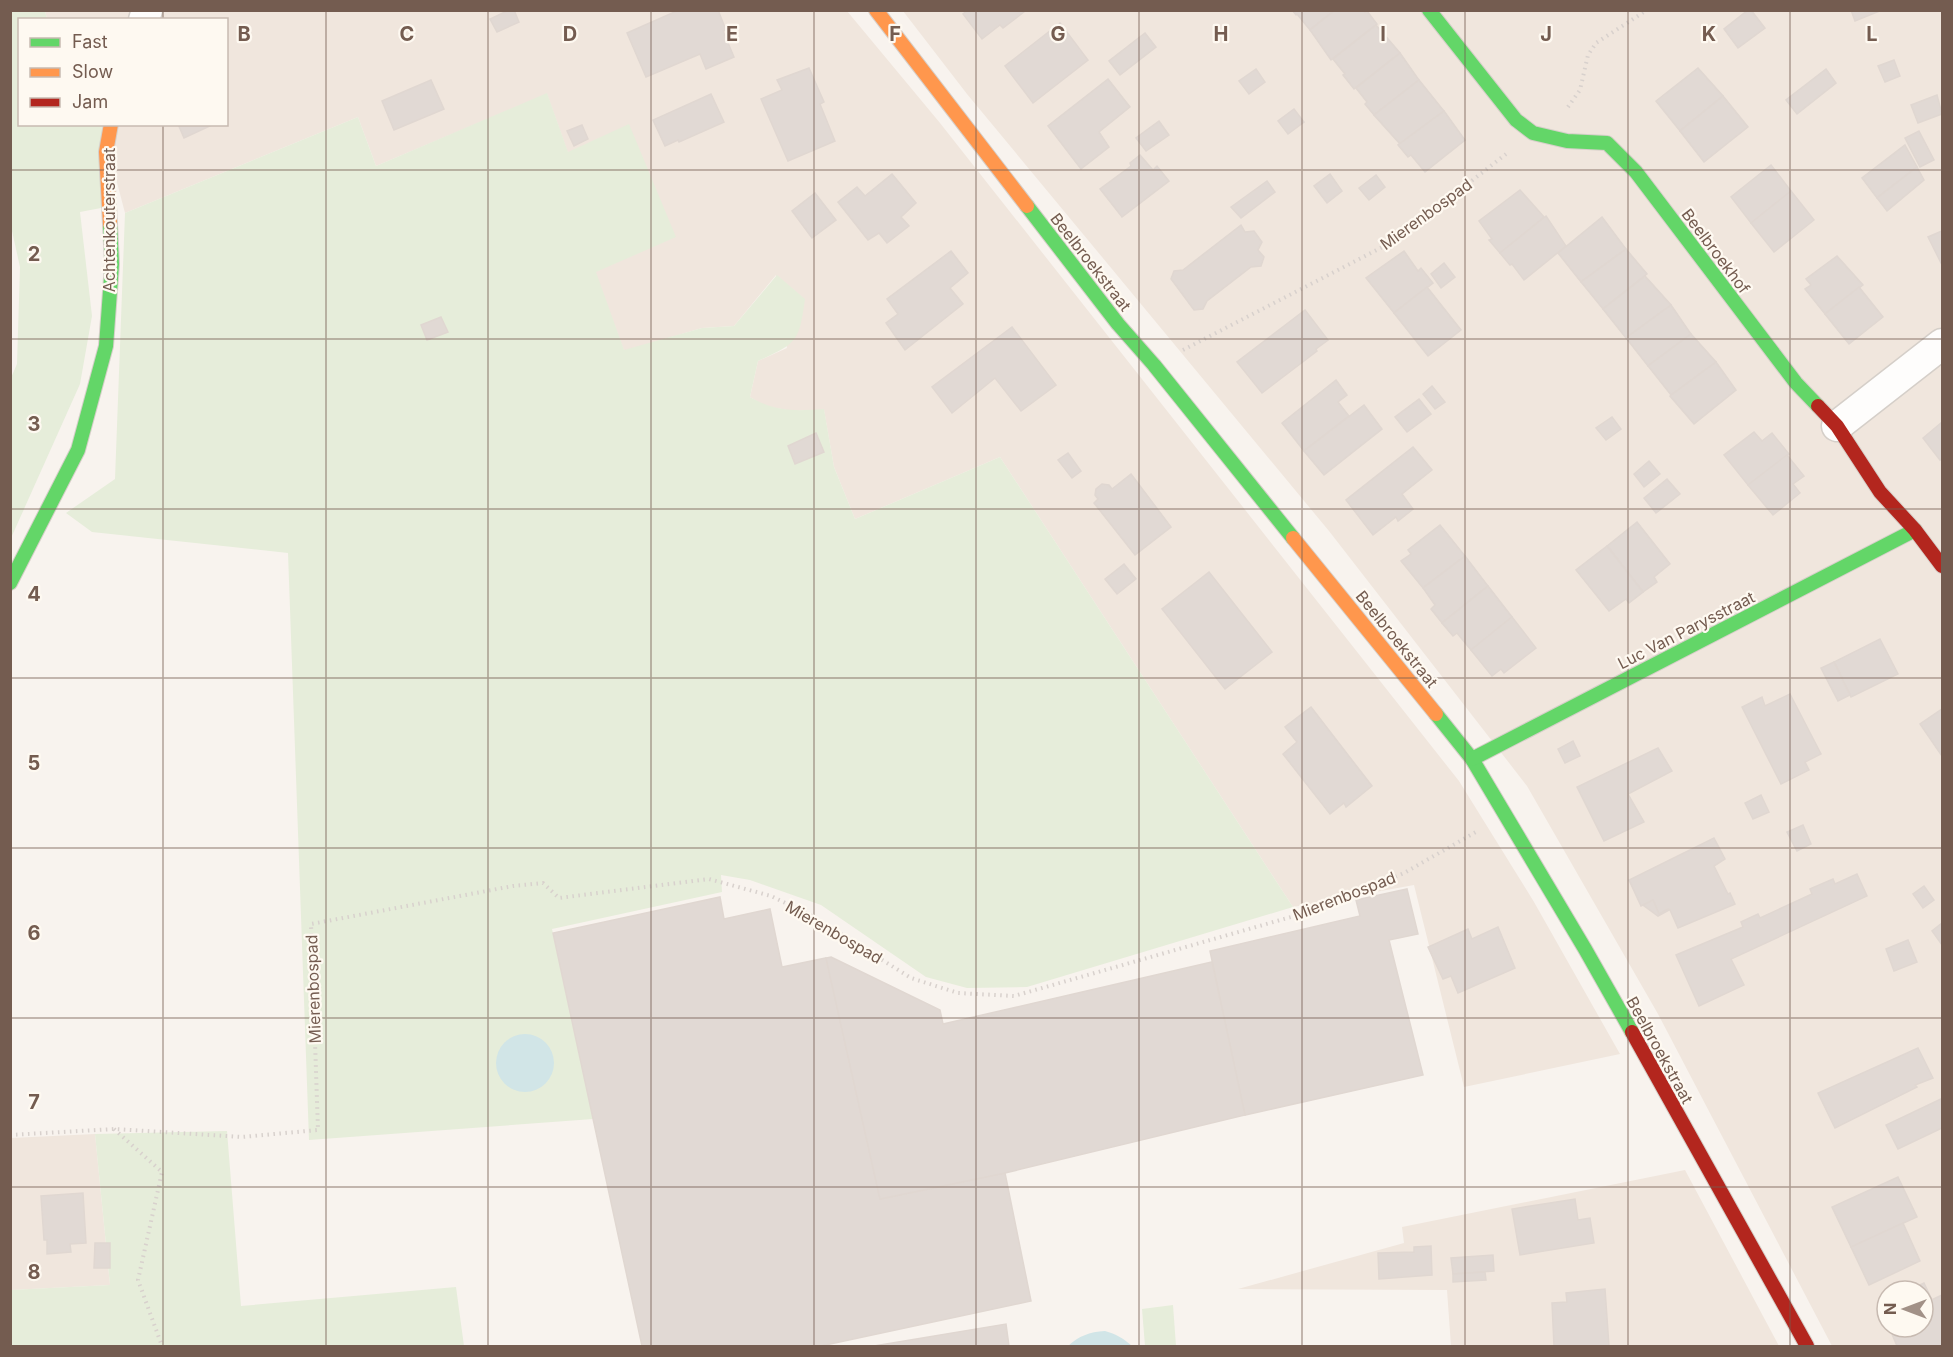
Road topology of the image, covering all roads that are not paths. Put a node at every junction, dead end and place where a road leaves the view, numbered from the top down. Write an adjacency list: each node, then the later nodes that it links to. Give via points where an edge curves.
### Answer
1 (876, 10): 9 (street, Beelbroekstraat, via 1118,324)
2 (1429, 10): 5 (street, Beelbroekhof, via 1516,120 1533,133 1567,141 1607,143 1636,172 1796,383)
3 (111, 126): 8 (street, Achtenkouterstraat, via 106,152 112,264 106,346 78,450)
4 (1942, 344): 5 (street)
5 (1837, 426): 6 (street, Beelbroekhof, via 1880,492)
6 (1915, 530): 7 (street, Beelbroekhof); 9 (street, Luc Van Parysstraat)
7 (1942, 566)
8 (10, 583)
9 (1472, 759): 10 (street, Beelbroekstraat, via 1584,949)
10 (1807, 1347)

